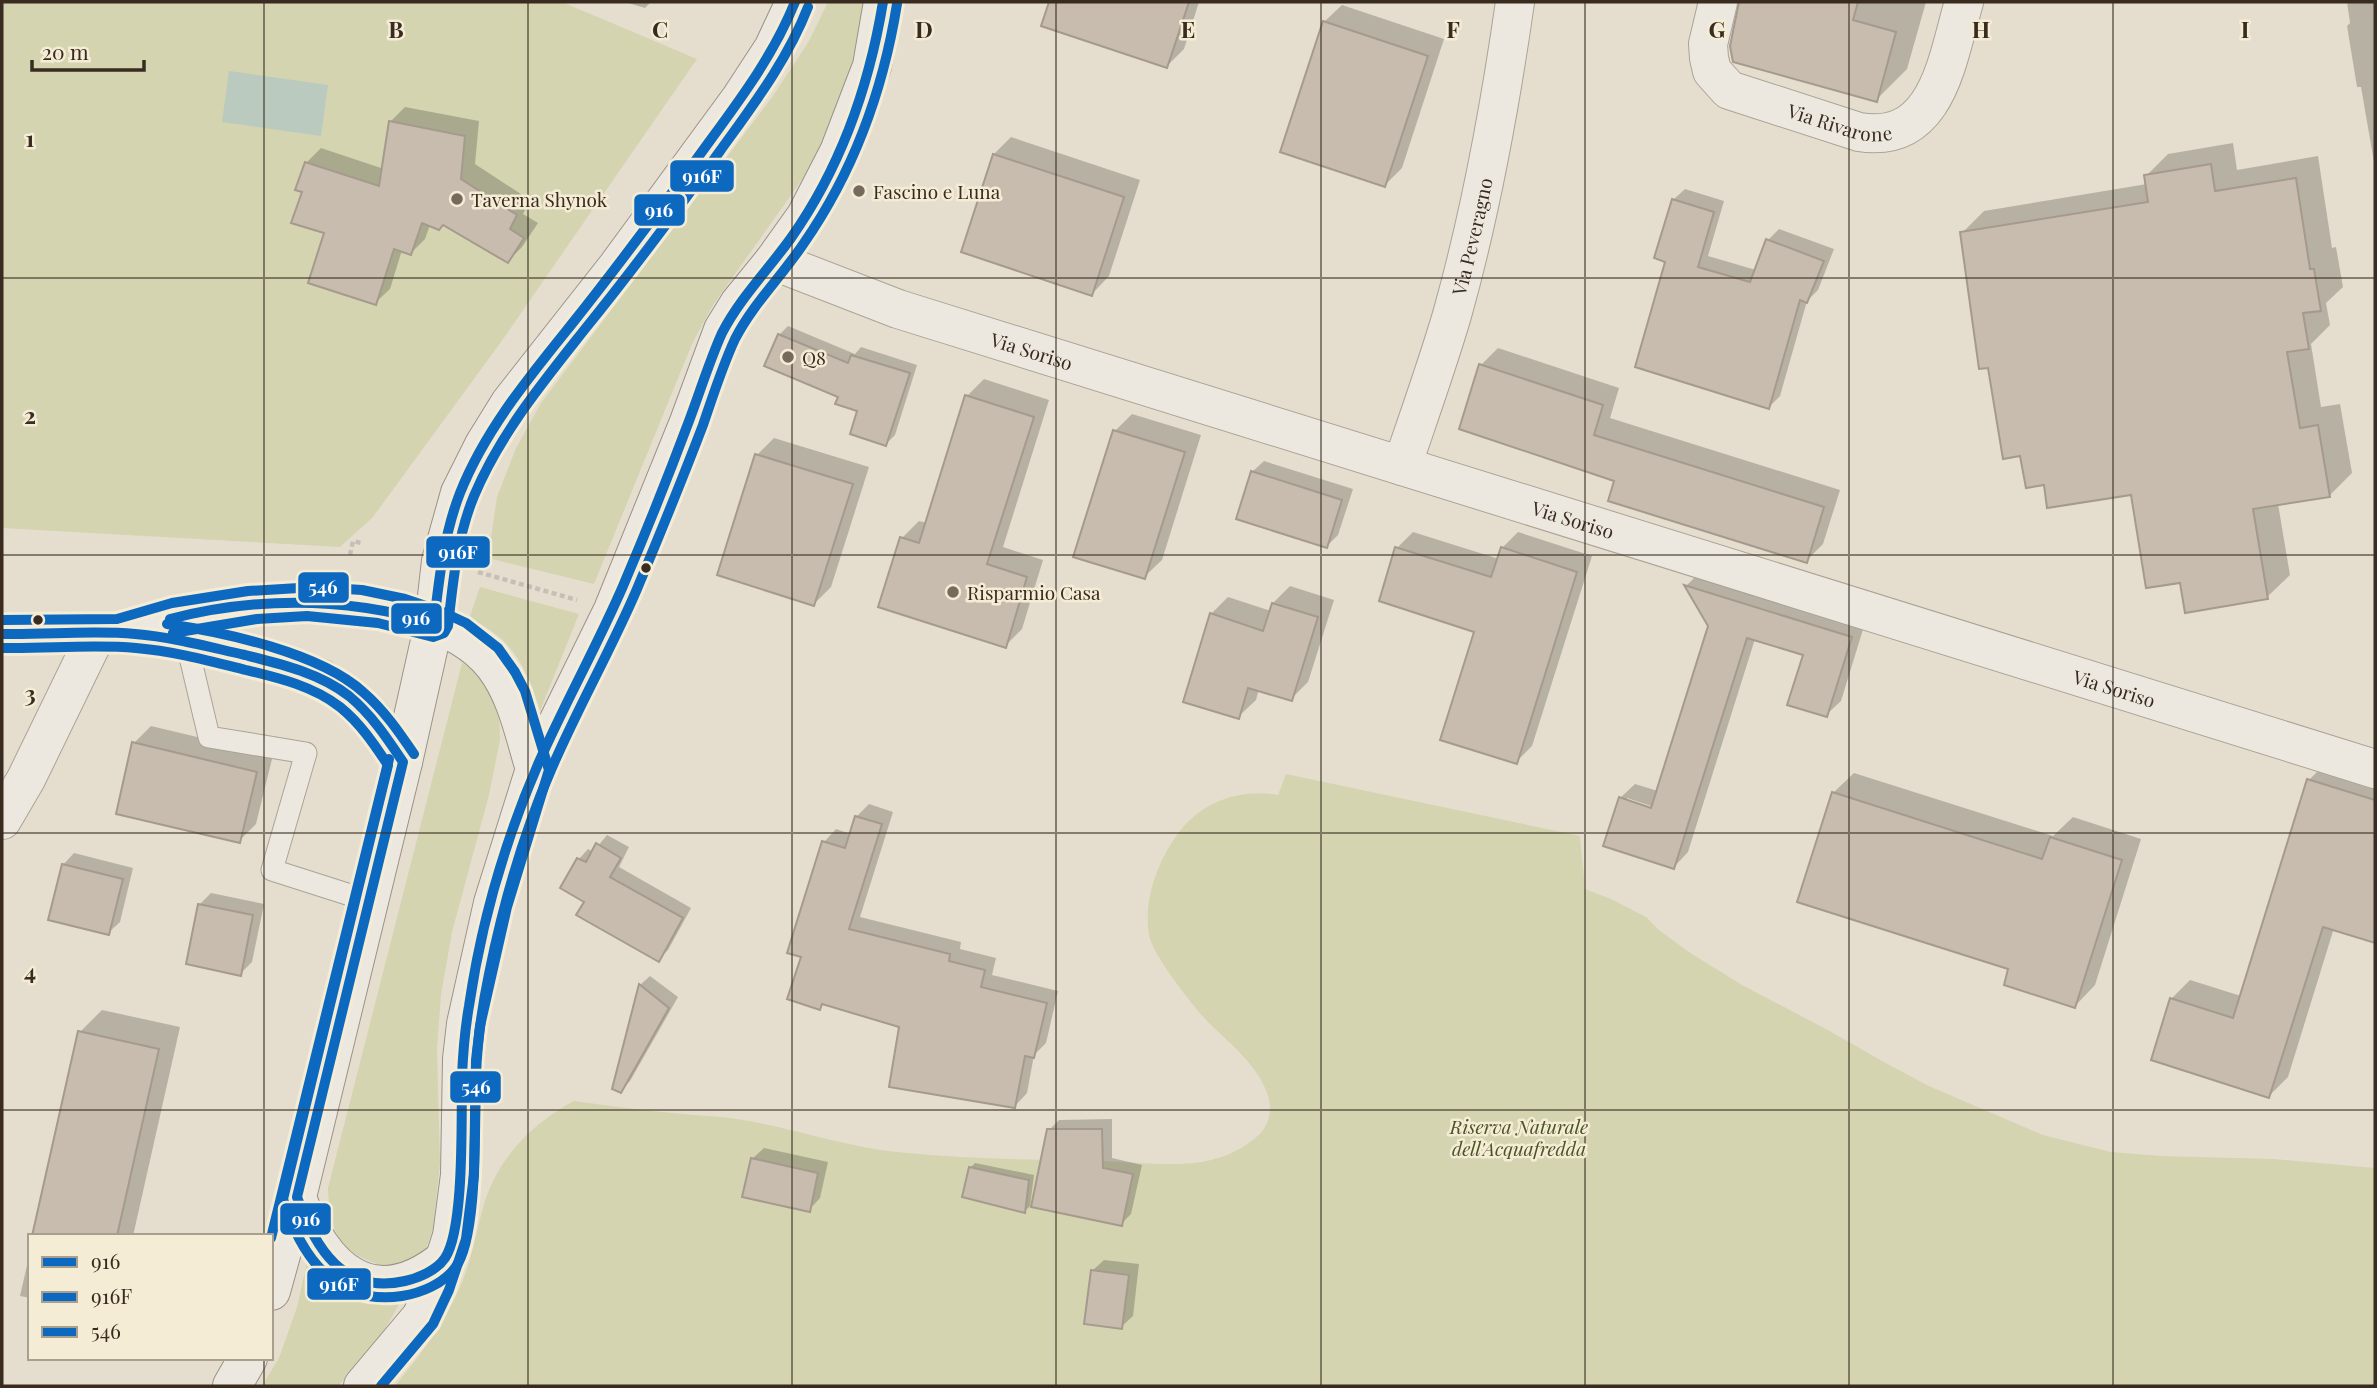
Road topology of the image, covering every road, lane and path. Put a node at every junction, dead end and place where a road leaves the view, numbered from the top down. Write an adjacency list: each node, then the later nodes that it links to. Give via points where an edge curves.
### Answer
1 (795, 2): 12 (main road, via 773,49 741,98 510,403 484,444 460,493 447,535)
2 (883, 2): 6 (main road, via 872,66 848,130 819,194)
3 (1516, 2): 7 (main road, Via Peveragno, via 1469,250)
4 (1718, 2): 5 (main road, Via Rivarone, via 1709,58 1712,71 1729,90 1872,135 1901,128 1928,108)
5 (1964, 2)
6 (774, 261): 7 (main road, Via Soriso, via 898,309); 17 (main road, via 723,330 613,610)
7 (1402, 466): 18 (main road, Via Soriso)
8 (361, 543): 9 (path, via 353,541)
9 (350, 555)
10 (474, 571): 11 (path)
11 (582, 601)
12 (434, 623): 13 (main road, via 370,605 304,601 174,617); 16 (main road); 17 (main road, via 474,645 495,666 512,697)
13 (108, 633): 14 (main road); 15 (main road); 19 (main road)
14 (2, 634)
15 (186, 640): 16 (main road, via 288,666 340,690 373,719); 20 (lane, via 209,737 306,753 272,870)
16 (403, 762): 20 (main road)
17 (535, 769): 22 (main road, via 504,861 470,999 462,1059 457,1208)
18 (2375, 769)
19 (2, 820)
20 (369, 901): 21 (main road)
21 (297, 1197): 22 (main road, via 323,1252 356,1279 402,1282 425,1274); 23 (main road)
22 (446, 1258): 26 (main road, via 421,1317)
23 (273, 1284)
24 (247, 1360): 25 (main road)
25 (232, 1386)
26 (363, 1386)

